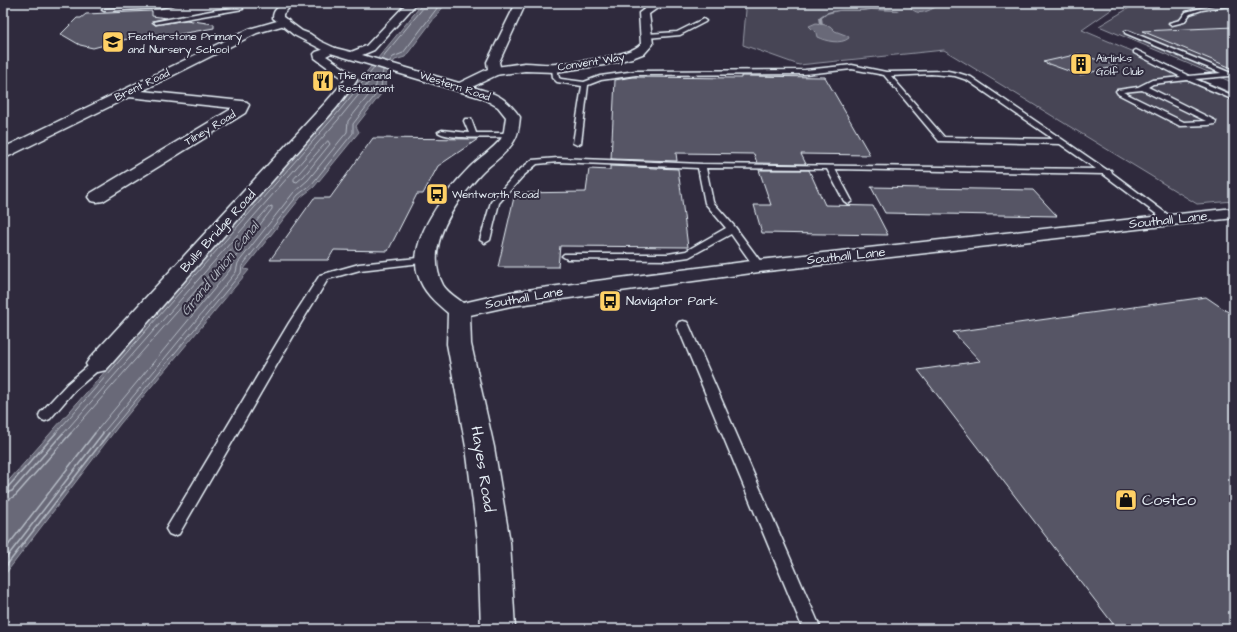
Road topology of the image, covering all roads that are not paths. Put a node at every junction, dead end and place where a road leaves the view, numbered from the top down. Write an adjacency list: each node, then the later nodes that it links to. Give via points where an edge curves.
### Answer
1 (178, 3): 9 (lane, via 159,7)
2 (412, 3): 18 (street, via 370,48)
3 (521, 3): 19 (street, via 493,62)
4 (637, 3): 7 (lane)
5 (669, 3): 7 (street)
6 (1234, 4): 13 (lane, via 1201,9 1188,13 1182,21)
7 (653, 7): 15 (street, via 644,12)
8 (242, 8): 12 (lane, via 213,10)
9 (104, 10)
10 (282, 11): 16 (street, Western Road, via 298,33); 27 (street, Brent Road, via 253,31)
11 (703, 20): 15 (lane, via 678,34)
12 (156, 22)
13 (1172, 23)
14 (1127, 32): 22 (lane)
15 (647, 36): 20 (street, Convent Way, via 647,44 641,51)
16 (331, 50): 18 (street, Western Road); 50 (street, Bulls Bridge Road, via 320,54 321,58 351,80)
17 (1136, 52): 23 (lane)
18 (351, 56): 25 (street, Western Road)
19 (495, 71): 20 (street, Convent Way, via 524,67); 25 (street)
20 (556, 73): 24 (lane, via 562,82)
21 (886, 74): 24 (lane, via 852,67 806,72 636,73 600,78); 33 (lane, via 956,74 970,79); 33 (lane, via 942,139)
22 (1231, 75): 23 (lane)
23 (1189, 78): 26 (lane, via 1152,82); 28 (lane)
24 (585, 84): 34 (lane)
25 (461, 87): 32 (street, Western Road, via 487,95 503,104 513,117)
26 (1142, 88): 26 (lane, via 1118,91 1183,124 1212,122)
27 (126, 93): 35 (street, Brent Road); 39 (street, Tilney Road, via 242,105 240,110)
28 (1234, 98)
29 (468, 121): 31 (lane)
30 (442, 132): 31 (lane)
31 (473, 135): 32 (lane)
32 (510, 135): 46 (street, via 506,142 473,173 445,208 433,232)
33 (1063, 142): 38 (lane)
34 (577, 143)
35 (3, 154)
36 (702, 166): 37 (lane); 43 (lane, via 709,203); 44 (lane, via 558,160 535,162 520,174 495,202)
37 (830, 167): 38 (lane); 40 (lane)
38 (1108, 172): 42 (lane)
39 (97, 197)
40 (848, 201)
41 (1234, 213): 42 (street, Southall Lane)
42 (1170, 220): 47 (street, Southall Lane)
43 (732, 229): 45 (lane, via 689,254 668,257); 47 (lane)
44 (485, 240)
45 (567, 256)
46 (427, 260): 48 (street, via 434,288); 52 (lane, via 359,267 324,277)
47 (759, 266): 48 (street, Southall Lane, via 511,299)
48 (459, 311): 53 (street, Hayes Road, via 460,344 480,447 494,542)
49 (683, 325): 54 (lane)
50 (98, 364): 51 (lane, Bulls Bridge Road, via 71,387)
51 (45, 416)
52 (174, 528)
53 (498, 629)
54 (812, 629)

